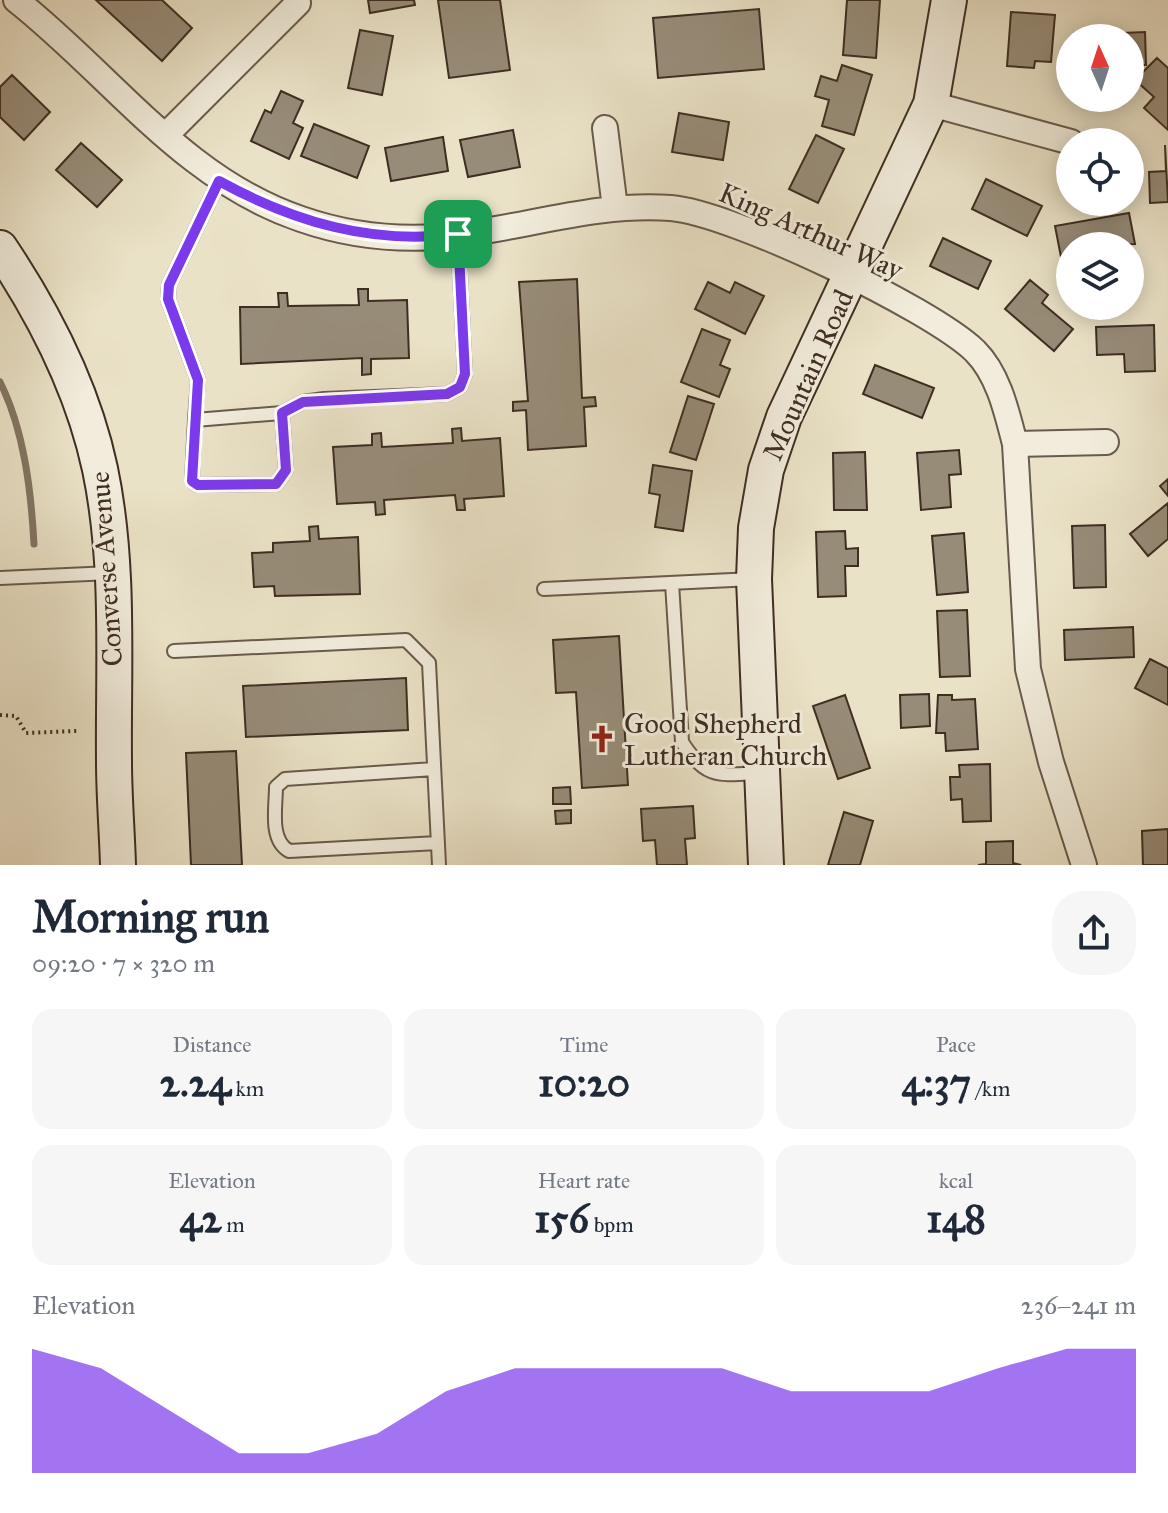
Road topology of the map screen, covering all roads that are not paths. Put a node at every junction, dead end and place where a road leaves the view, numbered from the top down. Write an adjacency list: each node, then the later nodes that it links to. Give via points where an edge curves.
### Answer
1 (16, 0): 6 (street, King Arthur Way)
2 (949, 0): 4 (street, Mountain Road)
3 (298, 3): 6 (street)
4 (931, 104): 7 (street); 12 (street, Mountain Road)
5 (605, 128): 9 (street)
6 (165, 136): 8 (street, King Arthur Way)
7 (1056, 138)
8 (219, 181): 10 (street, King Arthur Way, via 286,214 346,231 392,237); 14 (lane, via 169,285 168,299 198,380)
9 (615, 208): 10 (street, King Arthur Way); 12 (street, King Arthur Way, via 672,208 708,215)
10 (458, 234): 13 (lane, via 465,374 460,387 447,394 303,402)
11 (0, 248): 17 (street, Converse Avenue, via 60,352 86,417 100,470)
12 (851, 277): 16 (street, King Arthur Way, via 944,326 977,353 995,381); 19 (street, Mountain Road, via 784,417 766,470)
13 (282, 413): 14 (lane); 14 (lane, via 286,470 276,484 192,481)
14 (195, 420)
15 (1106, 442): 16 (street)
16 (1015, 444): 29 (street, King Arthur Way, via 1028,669)
17 (111, 573): 18 (lane); 26 (street, Converse Avenue)
18 (0, 578)
19 (754, 579): 20 (lane); 24 (street, Mountain Road)
20 (672, 583): 21 (lane); 24 (lane, via 682,742 696,763 714,775)
21 (544, 589)
22 (174, 651): 23 (lane, via 406,640 429,663)
23 (434, 769): 25 (lane); 25 (lane, via 285,779 276,787 276,834 289,851)
24 (762, 773): 28 (street, Mountain Road)
25 (438, 843): 27 (lane)
26 (118, 865)
27 (439, 865)
28 (766, 865)
29 (1084, 865)

